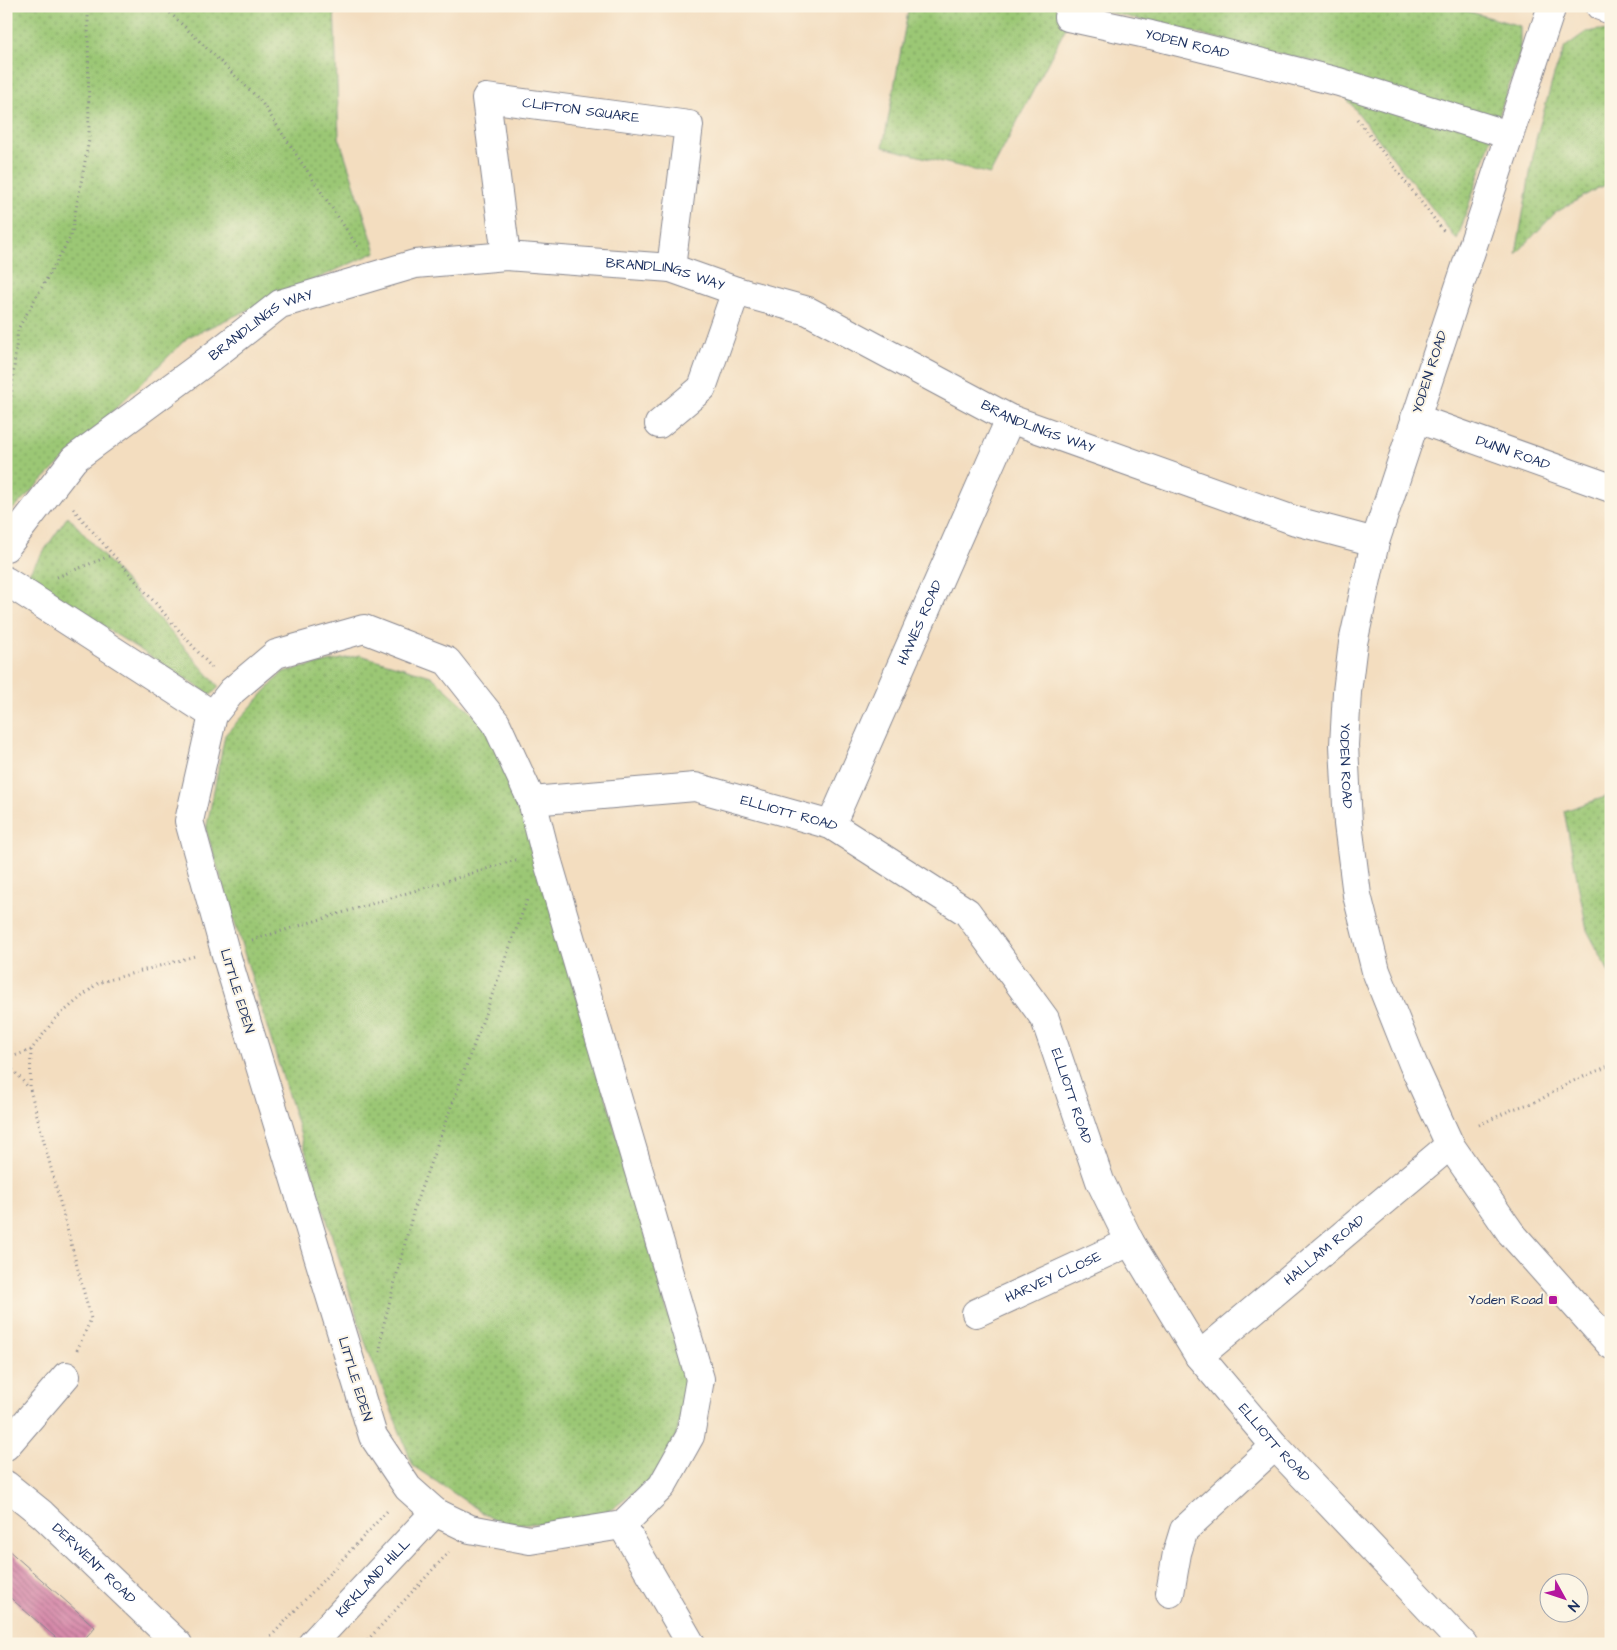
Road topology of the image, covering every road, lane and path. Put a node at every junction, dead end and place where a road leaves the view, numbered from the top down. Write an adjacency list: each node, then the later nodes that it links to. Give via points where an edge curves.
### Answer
1 (88, 6): 17 (path, via 89,140 84,169 71,236 18,329)
2 (162, 6): 12 (path, via 260,100)
3 (1552, 6): 8 (street, YODEN ROAD)
4 (1600, 6): 5 (street)
5 (1611, 10)
6 (1068, 17): 8 (street, YODEN ROAD, via 1339,82)
7 (1354, 117): 10 (path)
8 (1509, 135): 10 (street, YODEN ROAD)
9 (506, 256): 11 (street, BRANDLINGS WAY); 11 (street, CLIFTON SQUARE, via 486,98 689,125); 12 (street, BRANDLINGS WAY, via 415,264)
10 (1467, 261): 14 (street, YODEN ROAD)
11 (671, 268): 13 (street, BRANDLINGS WAY)
12 (377, 275): 18 (street, BRANDLINGS WAY, via 280,304 74,458)
13 (736, 291): 15 (street, BRANDLINGS WAY, via 808,311); 16 (street, via 702,388)
14 (1414, 418): 19 (street, DUNN ROAD); 20 (street, YODEN ROAD)
15 (1010, 419): 20 (street, BRANDLINGS WAY, via 1296,521); 27 (street, HAWES ROAD)
16 (659, 424)
17 (6, 446)
18 (52, 486): 21 (street, BRANDLINGS WAY); 22 (path)
19 (1611, 488)
20 (1374, 542): 37 (street, YODEN ROAD, via 1353,643 1347,692 1344,745 1348,824 1357,895 1376,970)
21 (6, 547)
22 (112, 555): 23 (path); 24 (path)
23 (14, 586): 25 (street)
24 (232, 691): 25 (street, LITTLE EDEN); 26 (street, LITTLE EDEN, via 276,654 364,629 447,661 496,723)
25 (212, 715): 30 (street, LITTLE EDEN, via 189,821)
26 (532, 801): 27 (street, ELLIOTT ROAD, via 695,787); 28 (street, LITTLE EDEN)
27 (831, 825): 38 (street, ELLIOTT ROAD, via 967,912 1046,1019 1100,1181)
28 (545, 852): 30 (path); 49 (street, LITTLE EDEN, via 700,1379 690,1436 662,1486)
29 (528, 898): 42 (path, via 414,1206 382,1331)
30 (224, 948): 31 (path, via 98,983 55,1018); 47 (street, LITTLE EDEN, via 373,1436)
31 (31, 1050): 32 (path); 35 (path)
32 (6, 1056)
33 (6, 1062): 35 (path)
34 (1611, 1065): 36 (path, via 1538,1101)
35 (30, 1088): 43 (path, via 91,1319)
36 (1479, 1125)
37 (1450, 1146): 40 (street, YODEN ROAD, via 1511,1233); 41 (street, HALLAM ROAD)
38 (1130, 1242): 39 (street, HARVEY CLOSE); 41 (street, ELLIOTT ROAD)
39 (976, 1314)
40 (1611, 1345)
41 (1199, 1356): 45 (street, ELLIOTT ROAD)
42 (379, 1360)
43 (66, 1376): 44 (street)
44 (6, 1446)
45 (1275, 1446): 51 (street, via 1184,1530); 57 (street, ELLIOTT ROAD)
46 (6, 1486): 52 (street, DERWENT ROAD, via 42,1514)
47 (408, 1488): 48 (street, LITTLE EDEN); 53 (path)
48 (435, 1512): 50 (street, LITTLE EDEN); 54 (street, KIRKLAND HILL)
49 (622, 1525): 50 (street, LITTLE EDEN, via 530,1540); 56 (street)
50 (470, 1529): 55 (path)
51 (1170, 1593)
52 (178, 1644)
53 (264, 1644)
54 (312, 1644)
55 (364, 1644)
56 (691, 1644)
57 (1463, 1644)

